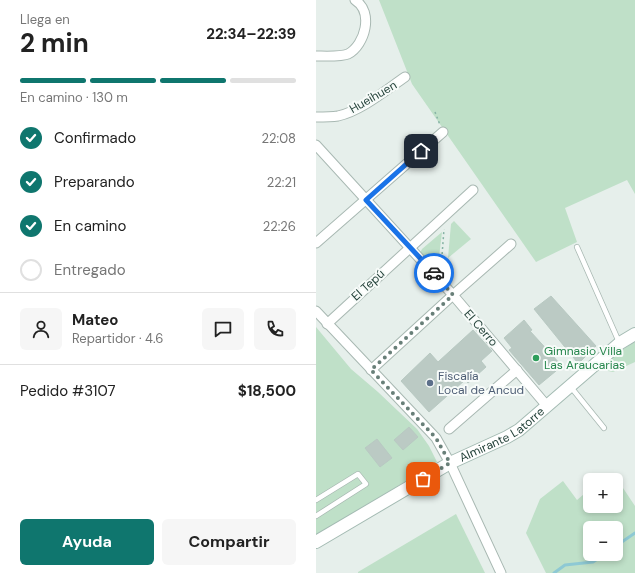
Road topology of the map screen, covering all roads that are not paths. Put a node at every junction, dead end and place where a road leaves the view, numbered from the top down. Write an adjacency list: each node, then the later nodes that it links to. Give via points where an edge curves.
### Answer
1 (357, 0): 2 (street, via 363,11 366,26 362,38 345,55)
2 (316, 56)
3 (405, 77): 4 (street, Hueihuen, via 356,109 338,116)
4 (316, 117)
5 (443, 132): 8 (street)
6 (316, 145): 8 (street, El Cerro)
7 (473, 190): 11 (street, El Tepú)
8 (366, 200): 9 (street); 11 (street, El Cerro)
9 (316, 243)
10 (511, 244): 13 (street)
11 (410, 247): 13 (street, El Cerro); 15 (street, El Tepú)
12 (577, 247): 17 (lane)
13 (453, 295): 18 (street); 19 (street, El Cerro)
14 (316, 311): 15 (street)
15 (327, 324): 18 (street)
16 (635, 334): 17 (main road, Almirante Latorre)
17 (620, 343): 20 (main road, Almirante Latorre)
18 (371, 370): 24 (street, via 436,438)
19 (517, 370): 21 (street, El Cerro); 23 (street)
20 (570, 386): 21 (main road, Almirante Latorre); 22 (lane)
21 (547, 406): 24 (main road, Almirante Latorre, via 508,437)
22 (604, 428)
23 (449, 429)
24 (450, 463): 27 (main road, Almirante Latorre); 28 (street)
25 (316, 500): 26 (lane, via 358,474 366,484)
26 (316, 516)
27 (316, 542)
28 (501, 573)

